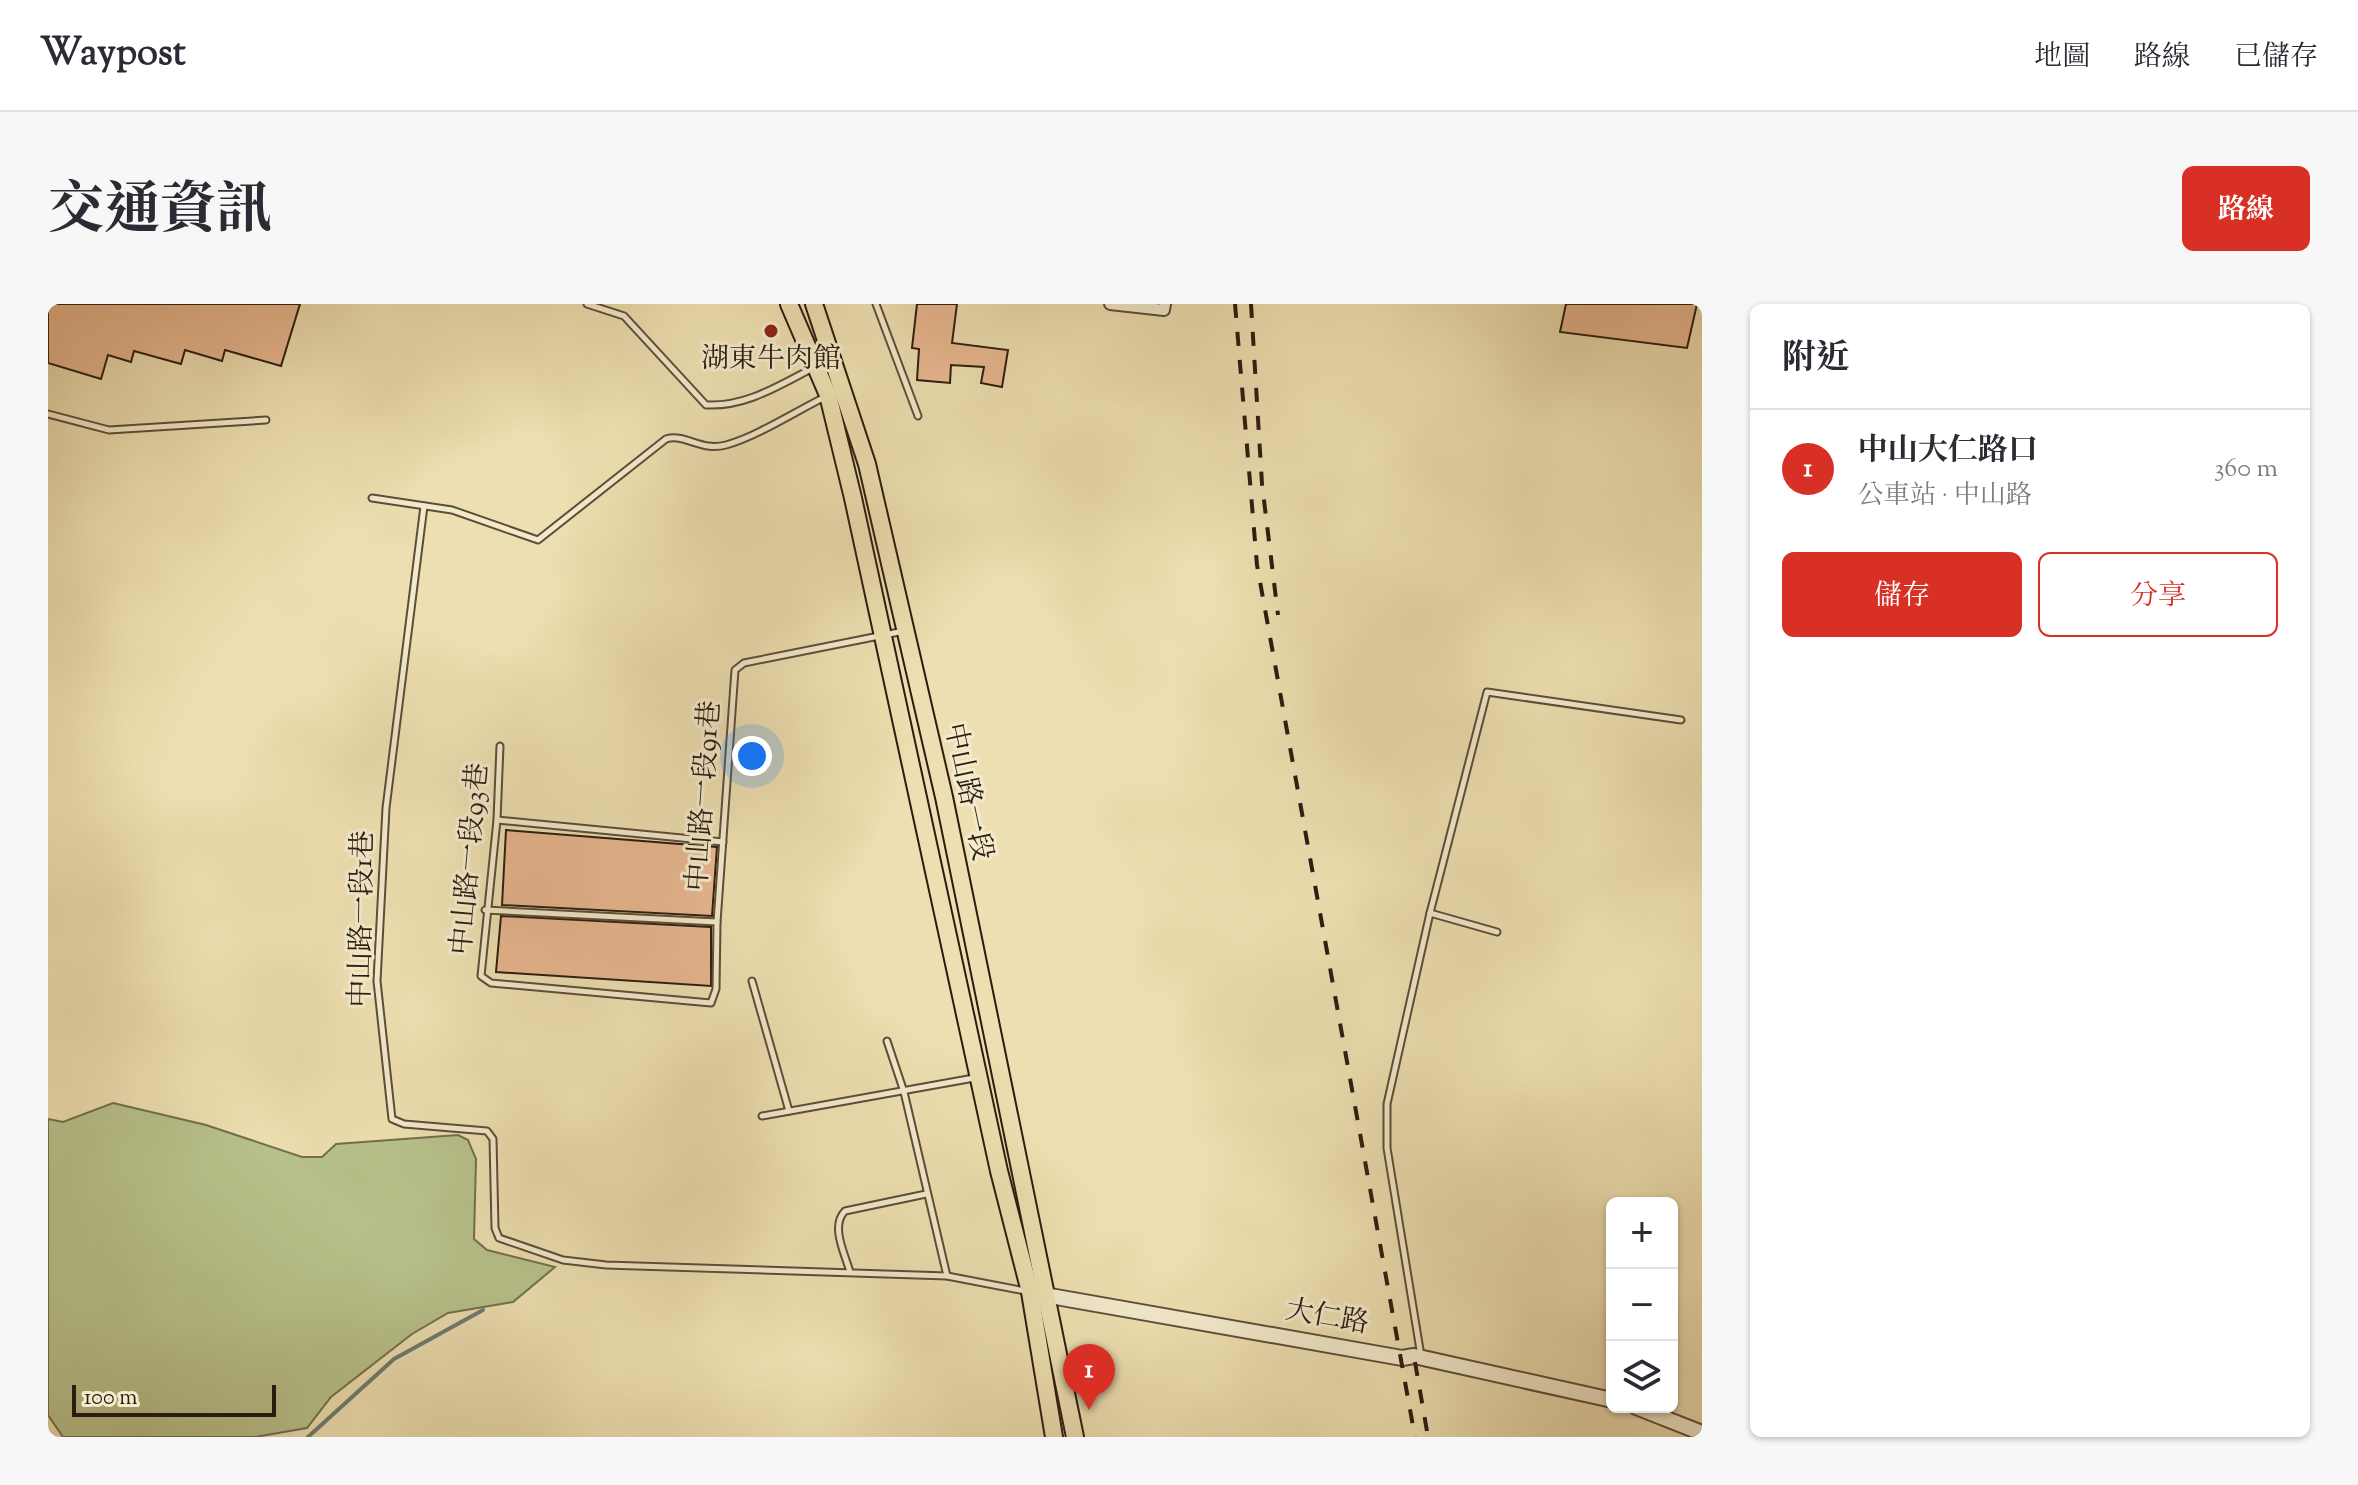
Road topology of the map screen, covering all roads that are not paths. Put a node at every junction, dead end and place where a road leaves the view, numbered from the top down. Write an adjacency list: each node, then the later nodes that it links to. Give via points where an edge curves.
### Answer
1 (587, 304): 7 (lane, via 624,316 706,405 750,400)
2 (789, 304): 7 (main road, 中山路一段)
3 (814, 304): 14 (main road, 中山路一段, via 867,464)
4 (876, 304): 10 (lane)
5 (1110, 304): 6 (street, via 1164,310)
6 (1165, 304)
7 (816, 367): 8 (main road, 中山路一段)
8 (828, 395): 13 (lane, via 726,445 701,447 675,436 666,439 538,540); 15 (main road, 中山路一段)
9 (48, 414): 11 (lane, via 109,430)
10 (918, 416)
11 (266, 420)
12 (372, 498): 13 (lane)
13 (424, 506): 32 (lane, 中山路一段1巷, via 386,808 377,981 392,1119 487,1131 493,1139 495,1228 506,1242 563,1260 606,1265)
14 (905, 631): 15 (lane, 中山路一段91巷); 35 (main road, 中山路一段)
15 (883, 636): 19 (lane, 中山路一段91巷, via 744,663 735,670); 27 (main road, 中山路一段)
16 (1681, 720): 21 (lane, via 1487,692)
17 (500, 746): 18 (lane, 中山路一段93巷)
18 (497, 820): 19 (lane); 20 (lane, 中山路一段93巷)
19 (723, 842): 22 (lane, 中山路一段91巷)
20 (485, 910): 22 (lane); 25 (lane, 中山路一段93巷, via 481,976 491,983)
21 (1430, 913): 23 (lane); 36 (lane, via 1387,1104 1387,1148)
22 (717, 922): 25 (lane, 中山路一段91巷)
23 (1497, 932)
24 (752, 981): 29 (lane)
25 (711, 1003)
26 (887, 1041): 28 (lane)
27 (980, 1077): 28 (lane); 34 (main road, 中山路一段)
28 (904, 1092): 29 (lane); 31 (lane)
29 (789, 1111): 30 (lane)
30 (762, 1116)
31 (926, 1194): 32 (lane, via 839,1216); 33 (lane)
32 (850, 1272): 33 (lane, 中山路一段1巷)
33 (947, 1276): 34 (lane, 中山路一段1巷)
34 (1030, 1292): 35 (street, 大仁路); 40 (main road, 中山路一段)
35 (1049, 1295): 36 (street, 大仁路, via 1402,1358); 41 (main road, 中山路一段)
36 (1421, 1357): 37 (street, 大仁路)
37 (1606, 1399)
38 (1651, 1413): 39 (street)
39 (1702, 1433)
40 (1054, 1437)
41 (1075, 1437)

